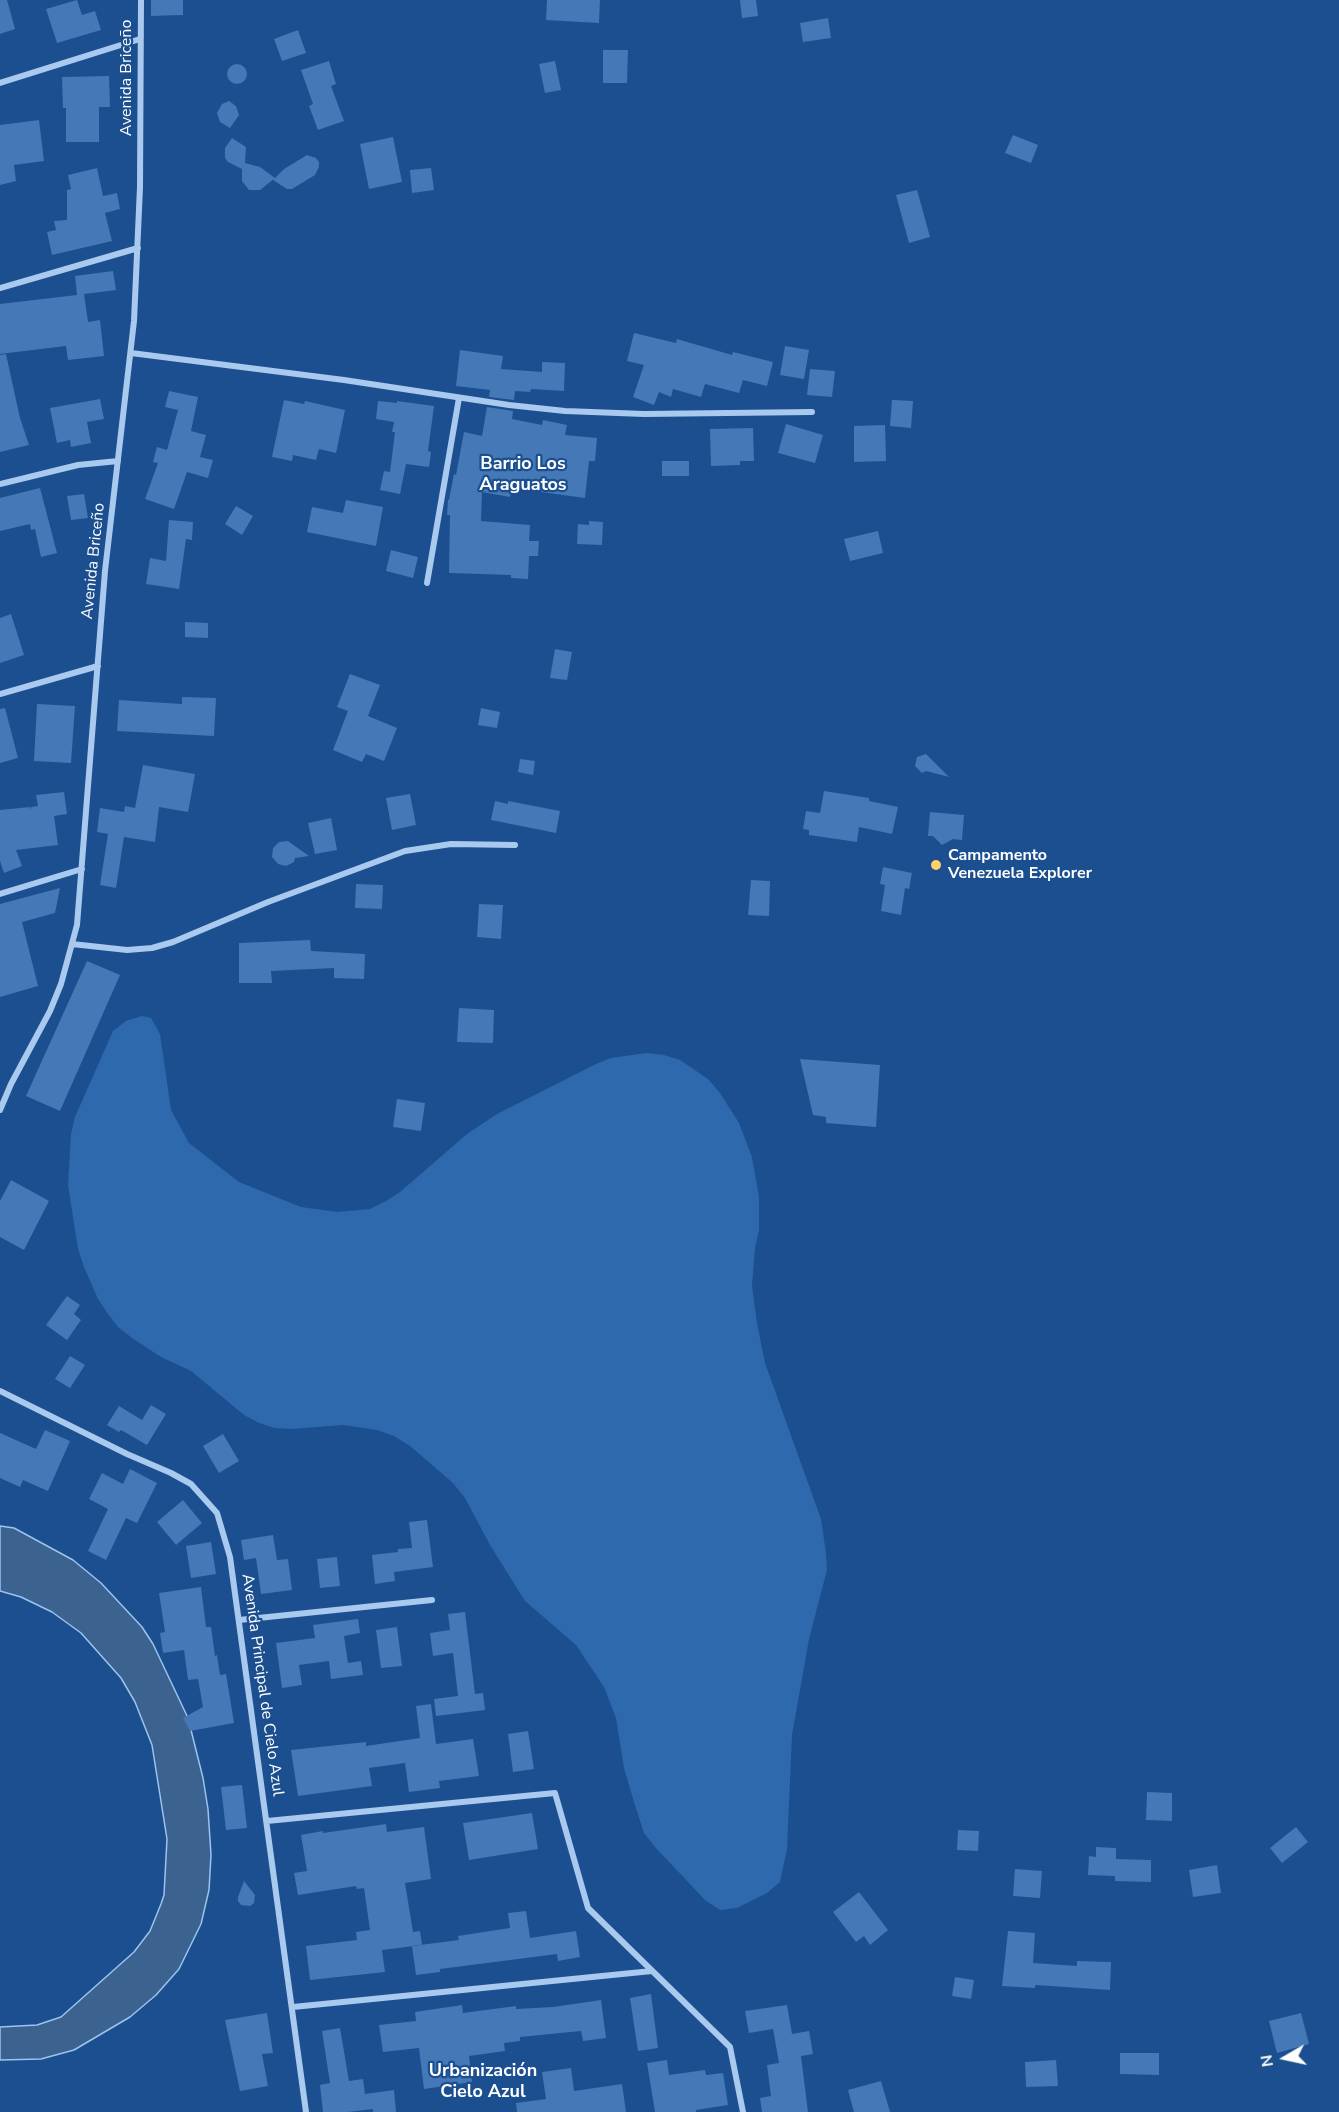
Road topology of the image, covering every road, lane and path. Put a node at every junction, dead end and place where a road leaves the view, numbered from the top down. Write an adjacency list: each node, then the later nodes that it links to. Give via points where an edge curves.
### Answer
1 (141, 0): 2 (street, Avenida Briceño)
2 (141, 39): 3 (street); 4 (street, Avenida Briceño)
3 (0, 83)
4 (138, 248): 5 (street); 6 (street, Avenida Briceño)
5 (0, 288)
6 (131, 353): 7 (street); 9 (street, Avenida Briceño)
7 (459, 398): 8 (street, via 604,413); 11 (street)
8 (812, 412)
9 (118, 461): 10 (street, via 78,465); 12 (street, Avenida Briceño)
10 (0, 484)
11 (427, 583)
12 (98, 666): 13 (street); 15 (street, Avenida Briceño)
13 (0, 694)
14 (515, 845): 17 (street, via 452,844 405,851 152,948 127,950)
15 (82, 869): 16 (street); 17 (street, Avenida Briceño)
16 (0, 894)
17 (72, 944): 18 (street, Avenida Briceño, via 50,1011)
18 (0, 1110)
19 (0, 1391): 21 (street, Avenida Principal de Cielo Azul, via 191,1484 217,1513 230,1557)
20 (432, 1600): 21 (street)
21 (239, 1620): 22 (street, Avenida Principal de Cielo Azul)
22 (267, 1821): 23 (street, via 555,1793 588,1908); 24 (street, Avenida Principal de Cielo Azul)
23 (652, 1971): 24 (street); 26 (street, via 730,2047)
24 (293, 2007): 25 (street, Avenida Principal de Cielo Azul)
25 (306, 2112)
26 (743, 2112)

